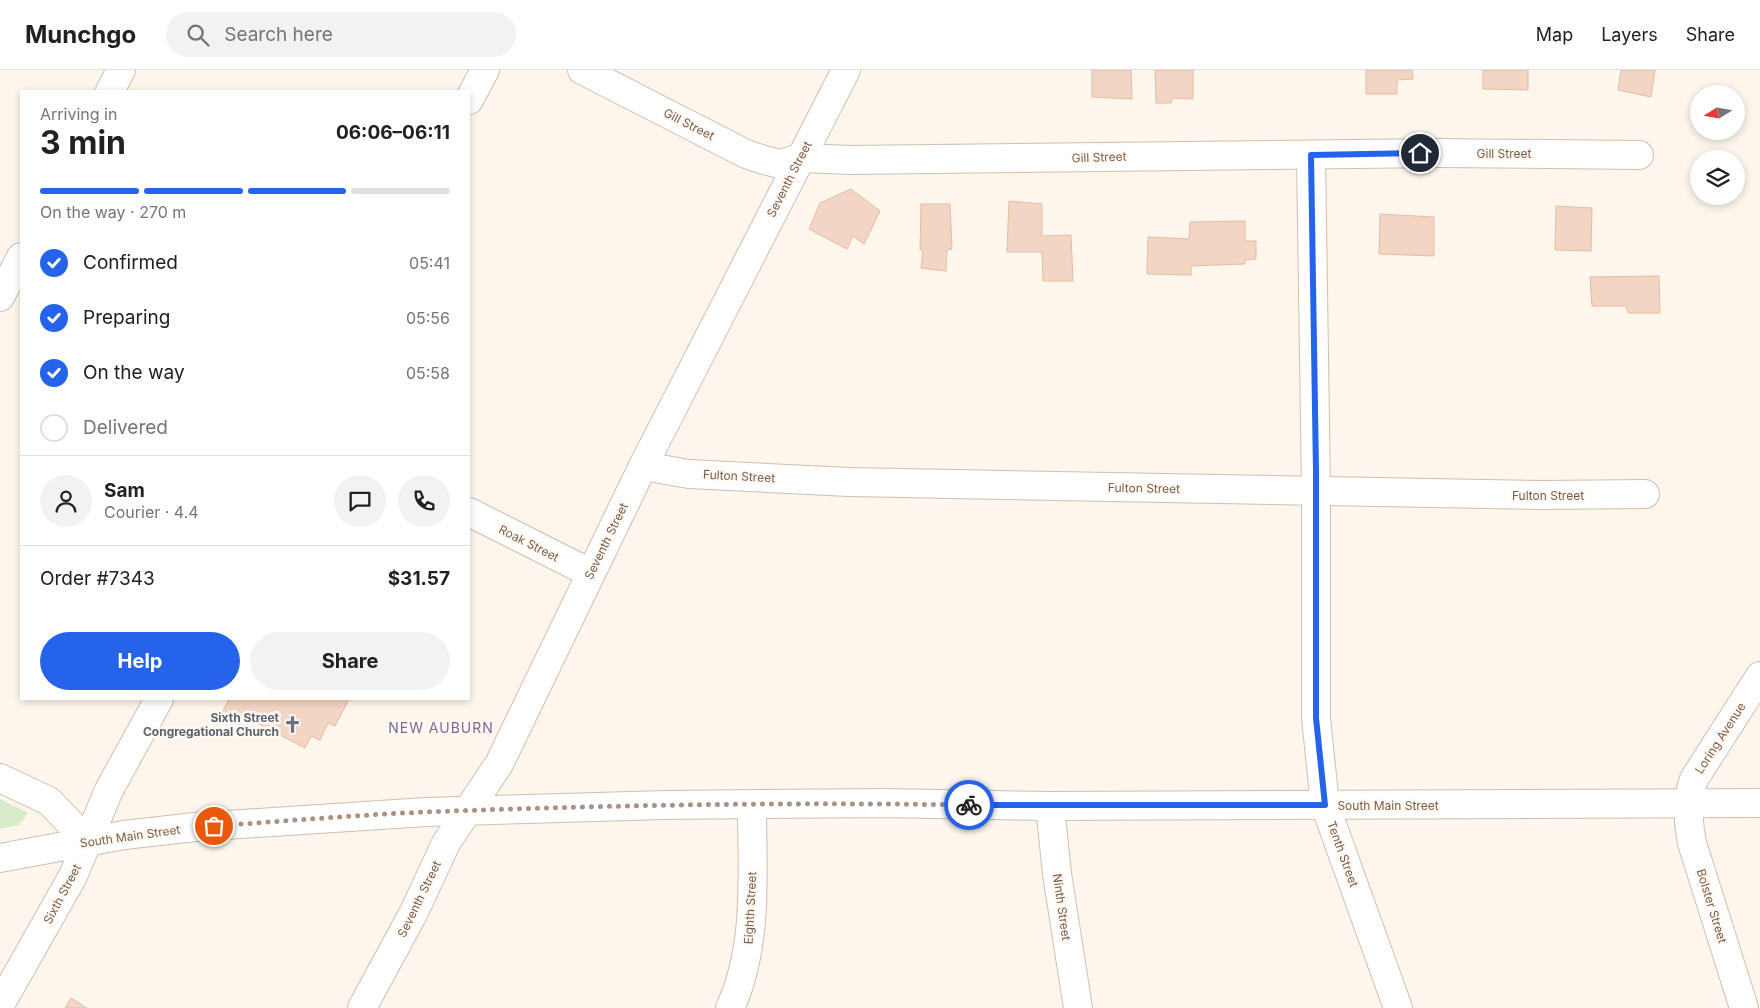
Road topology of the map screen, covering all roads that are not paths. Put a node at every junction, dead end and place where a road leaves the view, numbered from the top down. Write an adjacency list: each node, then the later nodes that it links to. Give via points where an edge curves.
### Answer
1 (121, 70): 5 (street)
2 (485, 70): 6 (street)
3 (582, 70): 9 (street, Gill Street, via 746,154 780,164)
4 (846, 70): 9 (street, Seventh Street)
5 (111, 90)
6 (470, 98)
7 (1311, 155): 8 (street, Gill Street); 9 (street, Gill Street); 11 (street, Tenth Street)
8 (1639, 155)
9 (800, 158): 10 (street, Seventh Street)
10 (643, 466): 11 (street, Fulton Street, via 689,474 849,482); 14 (street, Seventh Street)
11 (1316, 490): 12 (street, Fulton Street); 21 (street, Tenth Street, via 1316,718)
12 (1645, 494)
13 (470, 513): 14 (street, Roak Street)
14 (590, 573): 23 (street, Seventh Street, via 499,764)
15 (1760, 676): 18 (street, Loring Avenue, via 1694,779)
16 (158, 700): 24 (street, Sixth Street, via 109,790)
17 (0, 778): 24 (street, via 49,801)
18 (1688, 803): 19 (street, South Main Street); 21 (street, South Main Street); 31 (street, Bolster Street, via 1692,843)
19 (1760, 803)
20 (752, 804): 22 (street, South Main Street); 23 (street, South Main Street); 28 (street, Eighth Street, via 750,933 747,957)
21 (1325, 805): 22 (street, South Main Street); 30 (street, Tenth Street)
22 (1050, 806): 29 (street, Ninth Street)
23 (467, 811): 24 (street, South Main Street, via 195,827); 27 (street, Seventh Street, via 446,843 414,912)
24 (88, 842): 25 (street, South Main Street); 26 (street, Sixth Street, via 74,876)
25 (0, 858)
26 (0, 1005)
27 (362, 1008)
28 (730, 1008)
29 (1078, 1008)
30 (1398, 1008)
31 (1744, 1008)

